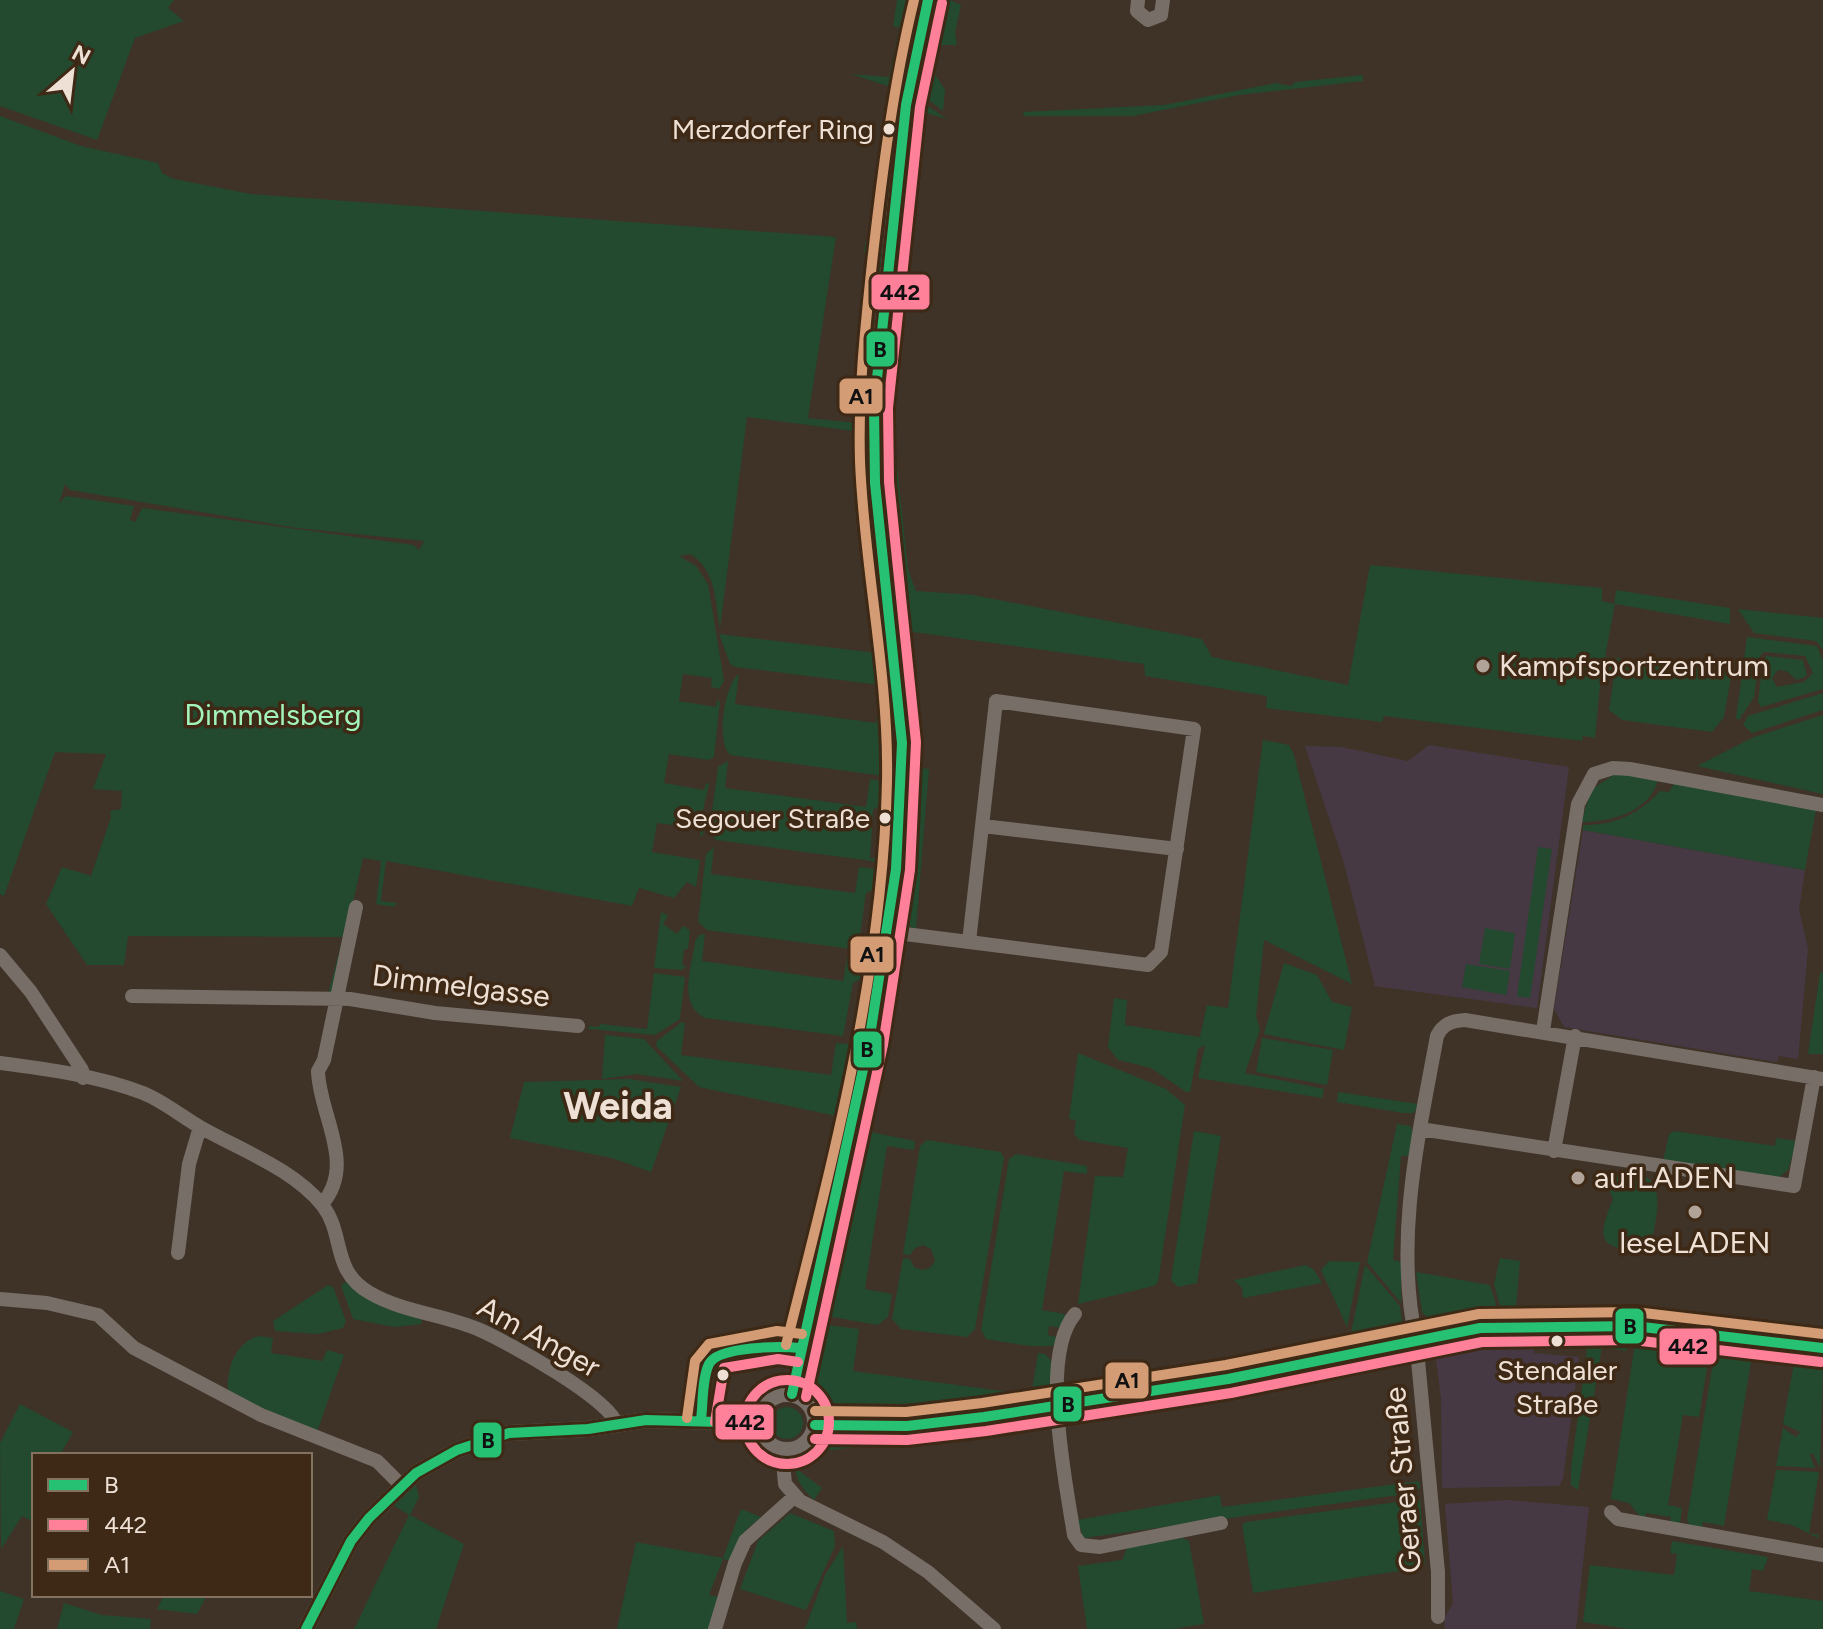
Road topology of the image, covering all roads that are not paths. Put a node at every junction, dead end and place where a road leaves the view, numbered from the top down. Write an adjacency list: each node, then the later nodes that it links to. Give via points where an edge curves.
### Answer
1 (928, 0): 10 (street, via 907,97 873,423 902,743)
2 (1138, 0): 3 (street, via 1137,11 1148,20 1161,15)
3 (1163, 0)
4 (980, 698): 5 (street)
5 (996, 701): 7 (street); 8 (street, via 1194,729)
6 (1823, 805): 16 (street, via 1630,769 1594,774 1578,804)
7 (983, 826): 8 (street); 11 (street)
8 (1177, 849): 11 (street, via 1161,952 1148,965)
9 (356, 907): 14 (street, Dimmelgasse)
10 (889, 932): 11 (street); 30 (street, via 855,1114)
11 (969, 942)
12 (0, 955): 19 (street, via 31,992)
13 (132, 996): 14 (street, Dimmelgasse)
14 (338, 998): 15 (street, Dimmelgasse); 24 (street, Dimmelgasse, via 318,1071 337,1158 333,1186)
15 (578, 1026)
16 (1543, 1031): 17 (street); 21 (street, via 1465,1020 1441,1028)
17 (1575, 1036): 20 (street); 23 (street)
18 (0, 1063): 19 (street)
19 (83, 1078): 22 (street, via 143,1094)
20 (1818, 1078): 23 (street, via 1794,1186)
21 (1421, 1125): 23 (street); 28 (street, via 1408,1260)
22 (200, 1127): 24 (street, via 272,1166); 25 (street, via 189,1164)
23 (1554, 1151)
24 (322, 1204): 33 (street, Am Anger, via 342,1265 367,1291 395,1306 500,1340 591,1396 615,1415)
25 (178, 1253)
26 (0, 1299): 36 (street, via 98,1315 134,1348 261,1415 377,1461)
27 (1075, 1314): 31 (street, via 1062,1344)
28 (1416, 1339): 29 (street, via 1480,1328 1586,1324); 31 (street, via 1228,1379); 41 (street, Geraer Straße)
29 (1823, 1348)
30 (792, 1394): 32 (street, via 765,1403); 34 (street, via 809,1404)
31 (1056, 1406): 34 (street, via 926,1425); 39 (street, via 1074,1535 1081,1545 1100,1547)
32 (758, 1423): 33 (street, via 646,1420); 35 (street, via 762,1437)
33 (617, 1425): 36 (street, via 492,1437 429,1464)
34 (815, 1425): 35 (street, via 801,1447)
35 (782, 1450): 37 (street, via 785,1484)
36 (401, 1485): 42 (street, via 351,1541)
37 (795, 1496): 43 (street, via 755,1529 739,1552); 44 (street, via 928,1572)
38 (1611, 1512): 40 (street, via 1618,1519)
39 (1221, 1523)
40 (1823, 1555)
41 (1438, 1617)
42 (306, 1629)
43 (715, 1629)
44 (994, 1629)

